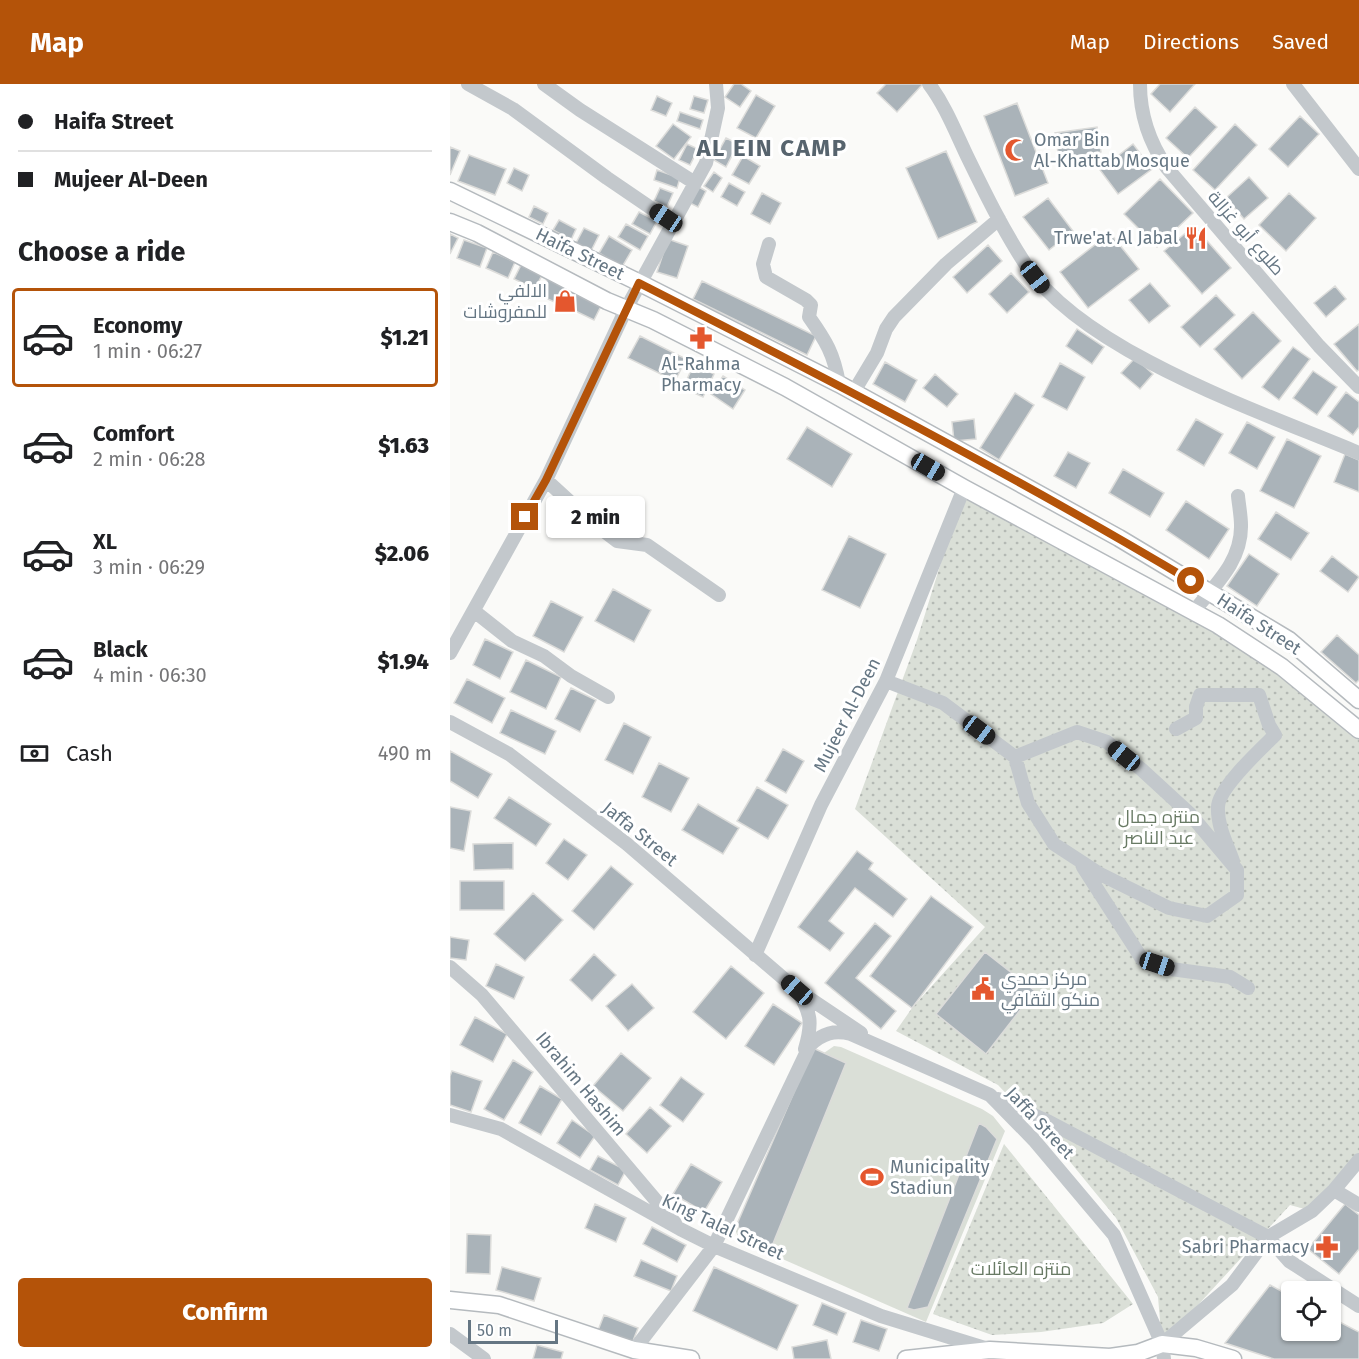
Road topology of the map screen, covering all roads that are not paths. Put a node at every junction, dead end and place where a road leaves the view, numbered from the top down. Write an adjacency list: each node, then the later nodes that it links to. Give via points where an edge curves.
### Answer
1 (468, 84): 12 (street, via 513,109)
2 (544, 84): 8 (street)
3 (716, 84): 8 (street, via 718,108 706,163)
4 (1140, 84): 16 (street, طلوع أبو غزالة, via 1145,123 1167,168 1319,346)
5 (1293, 84): 7 (street)
6 (935, 85): 10 (street)
7 (1359, 169)
8 (695, 183): 12 (street)
9 (450, 191): 14 (main road, Haifa Street)
10 (999, 219): 17 (street, via 894,316 877,353); 18 (street, via 1045,289 1100,332 1215,393)
11 (450, 222): 15 (main road, Haifa Street)
12 (673, 223): 14 (street)
13 (769, 244): 17 (street, via 763,264 766,277 811,305 809,317 824,338)
14 (639, 283): 15 (street); 17 (main road, Haifa Street)
15 (626, 309): 19 (street); 20 (main road, Haifa Street, via 785,387)
16 (1359, 387)
17 (846, 389): 22 (main road, Haifa Street, via 1119,538)
18 (1359, 453)
19 (546, 480): 23 (street, via 617,541 647,545); 24 (street)
20 (964, 488): 25 (main road, Haifa Street); 27 (street, Mujeer Al-Deen)
21 (1238, 496): 22 (street, via 1241,526 1237,552)
22 (1209, 592): 25 (street); 29 (main road, Haifa Street, via 1289,640)
23 (719, 595)
24 (474, 611): 26 (street); 28 (street, via 512,641 544,656)
25 (1194, 611): 32 (main road, Haifa Street, via 1266,656)
26 (450, 653)
27 (886, 681): 33 (street, via 943,703); 36 (street, Mujeer Al-Deen, via 821,805)
28 (608, 697)
29 (1359, 700)
30 (450, 722): 36 (street, Jaffa Street, via 509,754 627,844)
31 (1176, 729): 35 (street, via 1196,718 1200,695 1259,695 1275,735 1227,785 1217,805 1220,825)
32 (1359, 730)
33 (1015, 757): 34 (street, via 1028,803 1054,844); 35 (street, via 1077,732 1107,742 1190,814)
34 (1078, 860): 35 (street, via 1169,908 1208,916 1237,895); 38 (street, via 1142,959 1172,969 1230,977)
35 (1237, 870)
36 (755, 955): 39 (street, Jaffa Street)
37 (450, 967): 47 (street, Ibrahim Hashim, via 482,995)
38 (1248, 988)
39 (797, 990): 40 (street, Jaffa Street); 41 (street, via 810,1017)
40 (883, 1048): 41 (street, Jaffa Street, via 840,1031 818,1038); 42 (street, Jaffa Street)
41 (806, 1051): 49 (street)
42 (990, 1095): 48 (street); 55 (street, Jaffa Street, via 1034,1140 1114,1235)
43 (450, 1115): 47 (street, King Talal Street, via 501,1129)
44 (1359, 1160): 45 (street)
45 (1334, 1190): 46 (street); 48 (street, via 1312,1211)
46 (1359, 1205)
47 (680, 1229): 49 (street, King Talal Street)
48 (1268, 1237): 51 (street, via 1289,1261); 55 (street, via 1232,1285)
49 (714, 1246): 53 (street); 54 (street, King Talal Street, via 881,1316)
50 (450, 1300): 53 (main road, via 499,1305)
51 (1359, 1306)
52 (450, 1334): 56 (street)
53 (634, 1350): 57 (street); 58 (main road)
54 (990, 1350): 55 (main road, via 1110,1357); 59 (main road)
55 (1163, 1352): 60 (main road, via 1196,1348)
56 (484, 1359)
57 (657, 1359)
58 (691, 1359)
59 (906, 1359)
60 (1233, 1359)

